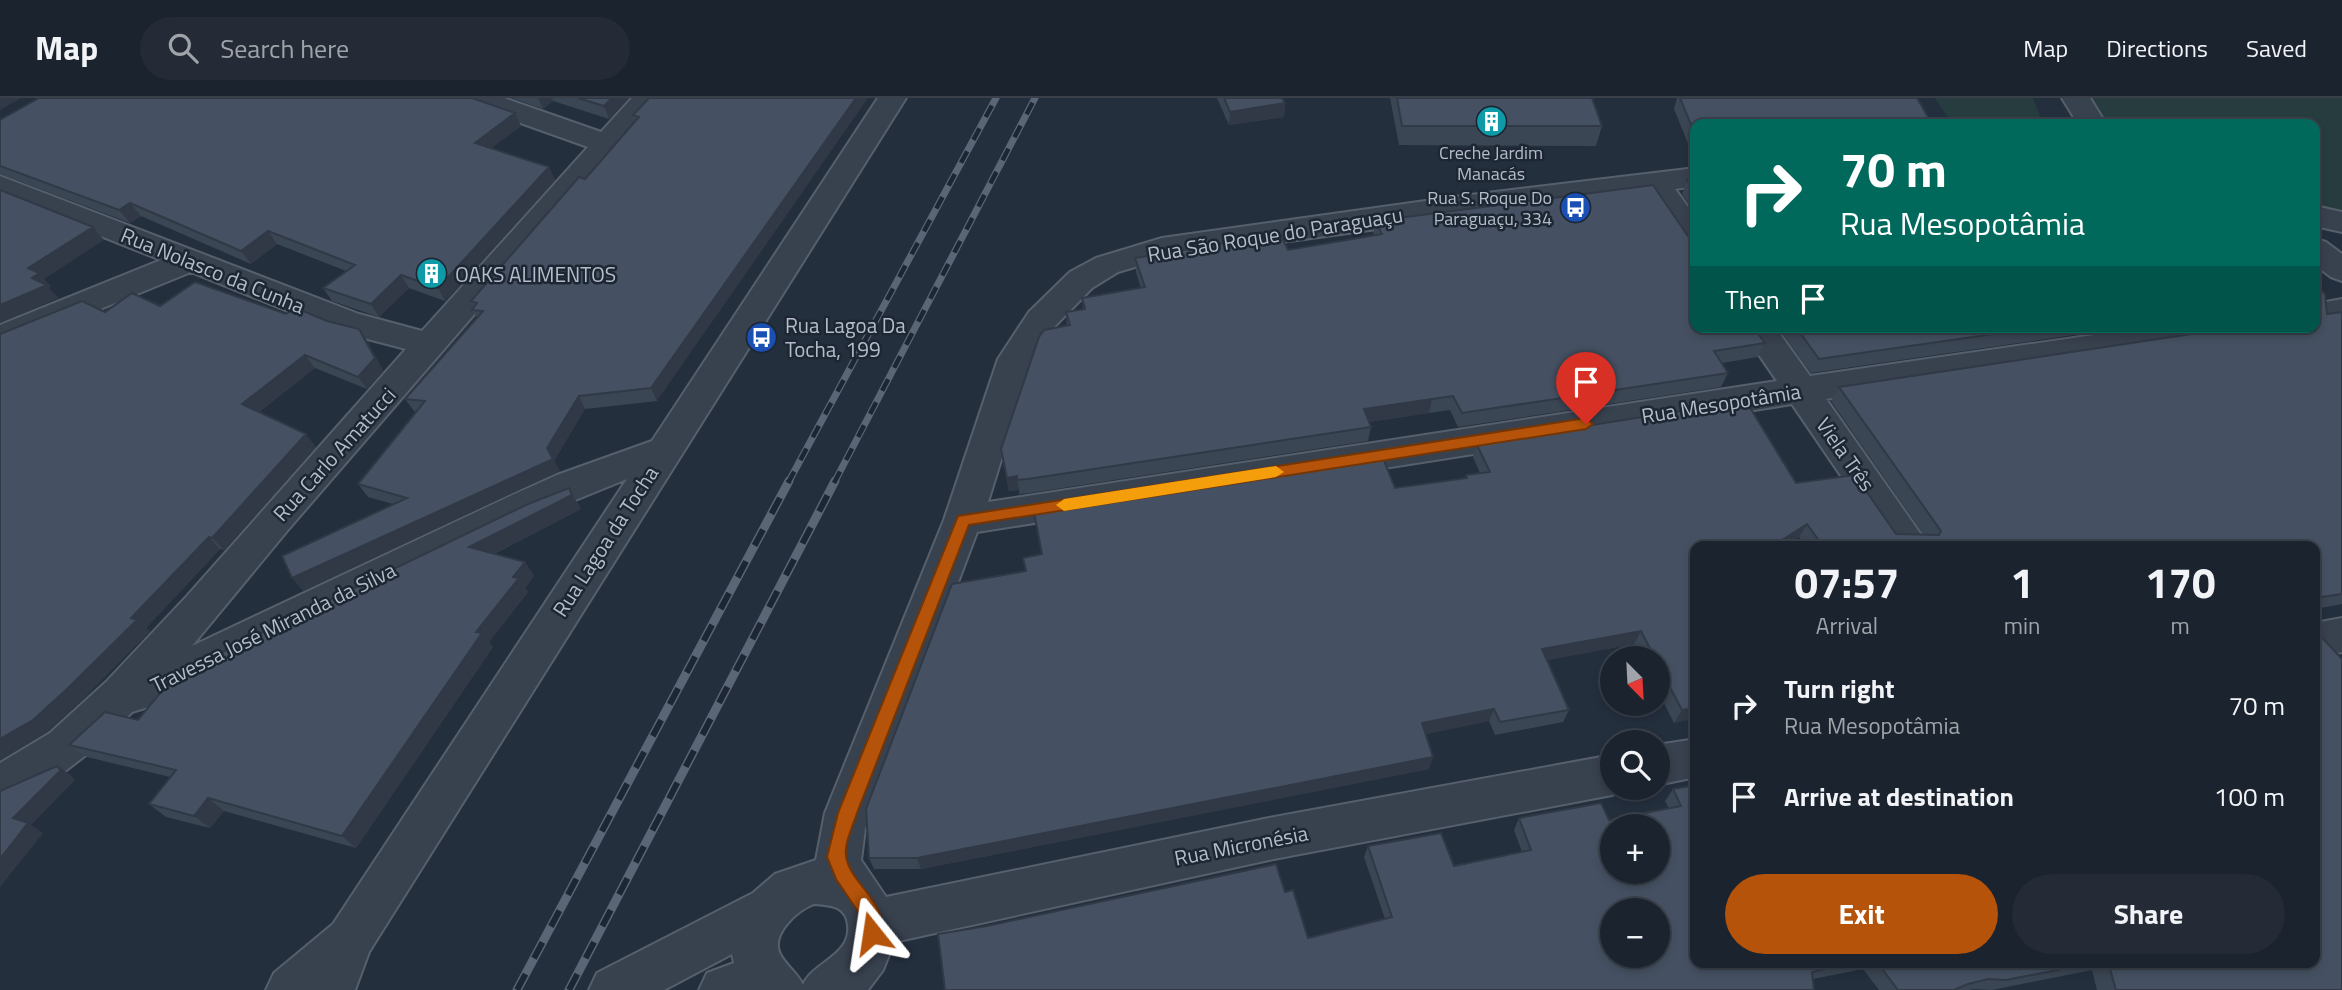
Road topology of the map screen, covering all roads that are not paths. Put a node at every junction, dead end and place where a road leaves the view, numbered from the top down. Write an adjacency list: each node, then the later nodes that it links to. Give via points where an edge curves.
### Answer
1 (477, 98): 4 (street)
2 (647, 98): 4 (street, Rua Carlo Amatucci)
3 (892, 98): 21 (street, Rua Lagoa da Tocha)
4 (608, 144): 19 (street, Rua Carlo Amatucci)
5 (1690, 178): 6 (street, Rua São Roque do Paraguaçu)
6 (1655, 181): 10 (street); 22 (street, Rua São Roque do Paraguaçu, via 1227,237 1162,248 1107,265 1081,280 1041,320 1015,359)
7 (0, 185): 14 (street, Rua Nolasco da Cunha)
8 (2320, 217): 9 (street)
9 (2342, 222)
10 (1690, 233)
11 (2320, 238): 12 (street)
12 (2342, 242)
13 (2320, 253): 15 (street)
14 (189, 261): 18 (street); 19 (street, Rua Nolasco da Cunha, via 349,323)
15 (2342, 270)
16 (1761, 333): 20 (street, Viela Três)
17 (2189, 333): 20 (street, Rua Mesopotâmia)
18 (0, 338)
19 (429, 344): 26 (street, Rua Carlo Amatucci, via 222,587)
20 (1802, 390): 22 (street, Rua Mesopotâmia); 23 (street, Viela Três)
21 (662, 451): 26 (street, Travessa José Miranda da Silva, via 523,506); 33 (street, Rua Lagoa da Tocha)
22 (963, 520): 31 (street, Rua São Roque do Paraguaçu, via 847,813 837,850 843,873)
23 (1907, 541)
24 (2342, 635): 25 (street)
25 (2320, 639)
26 (115, 702): 30 (street, Rua Carlo Amatucci, via 69,744)
27 (1690, 759): 28 (street)
28 (1670, 763)
29 (1600, 777): 31 (street, Rua Micronésia, via 1269,839 895,919)
30 (0, 784)
31 (867, 911): 32 (street, via 853,890 824,882 808,883 785,894); 34 (street, via 870,945)
32 (759, 915): 35 (street, via 754,939 758,968); 38 (street)
33 (351, 938): 36 (street); 37 (street, Rua Lagoa da Tocha)
34 (844, 982)
35 (751, 987)
36 (291, 990)
37 (330, 990)
38 (614, 990)

